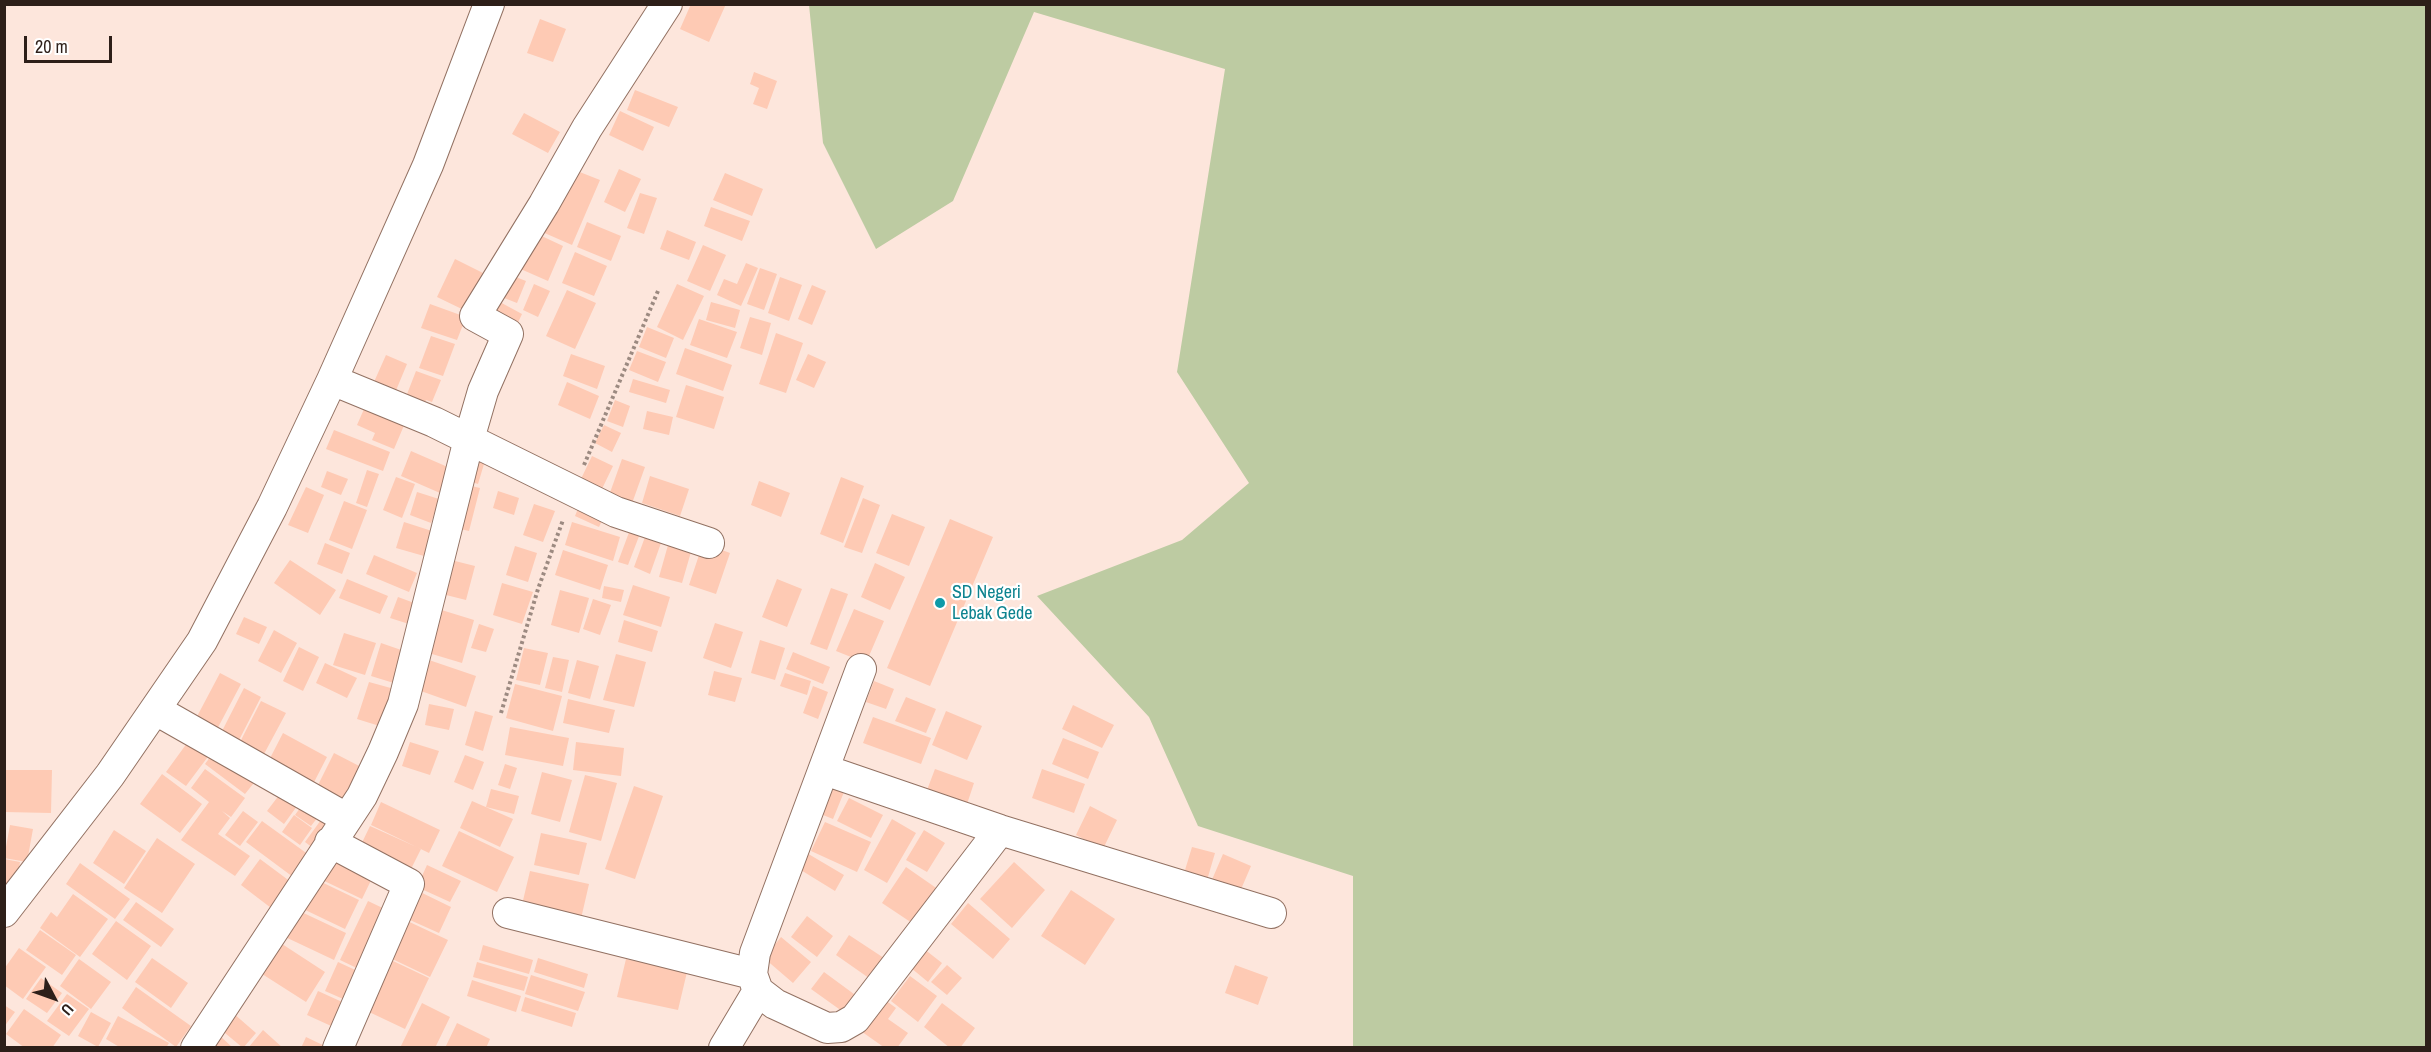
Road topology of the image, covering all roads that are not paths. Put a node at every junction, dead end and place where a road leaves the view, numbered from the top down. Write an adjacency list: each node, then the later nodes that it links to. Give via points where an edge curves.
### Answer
1 (489, 4): 3 (street, via 428,165)
2 (667, 4): 4 (street, via 587,128 475,316 508,334 483,391)
3 (332, 380): 4 (street); 7 (street, via 272,507 207,630)
4 (469, 440): 5 (street, via 616,512); 9 (street, via 403,704 362,795)
5 (709, 543)
6 (861, 669): 8 (street)
7 (156, 710): 9 (street); 11 (street)
8 (825, 770): 10 (street); 14 (street, via 755,953)
9 (338, 830): 15 (street); 16 (street, via 409,884)
10 (1000, 830): 13 (street); 14 (street, via 855,1019 841,1028 827,1028 775,1004)
11 (4, 912)
12 (508, 913): 14 (street)
13 (1271, 913)
14 (755, 983): 17 (street)
15 (196, 1047)
16 (338, 1047)
17 (724, 1047)

